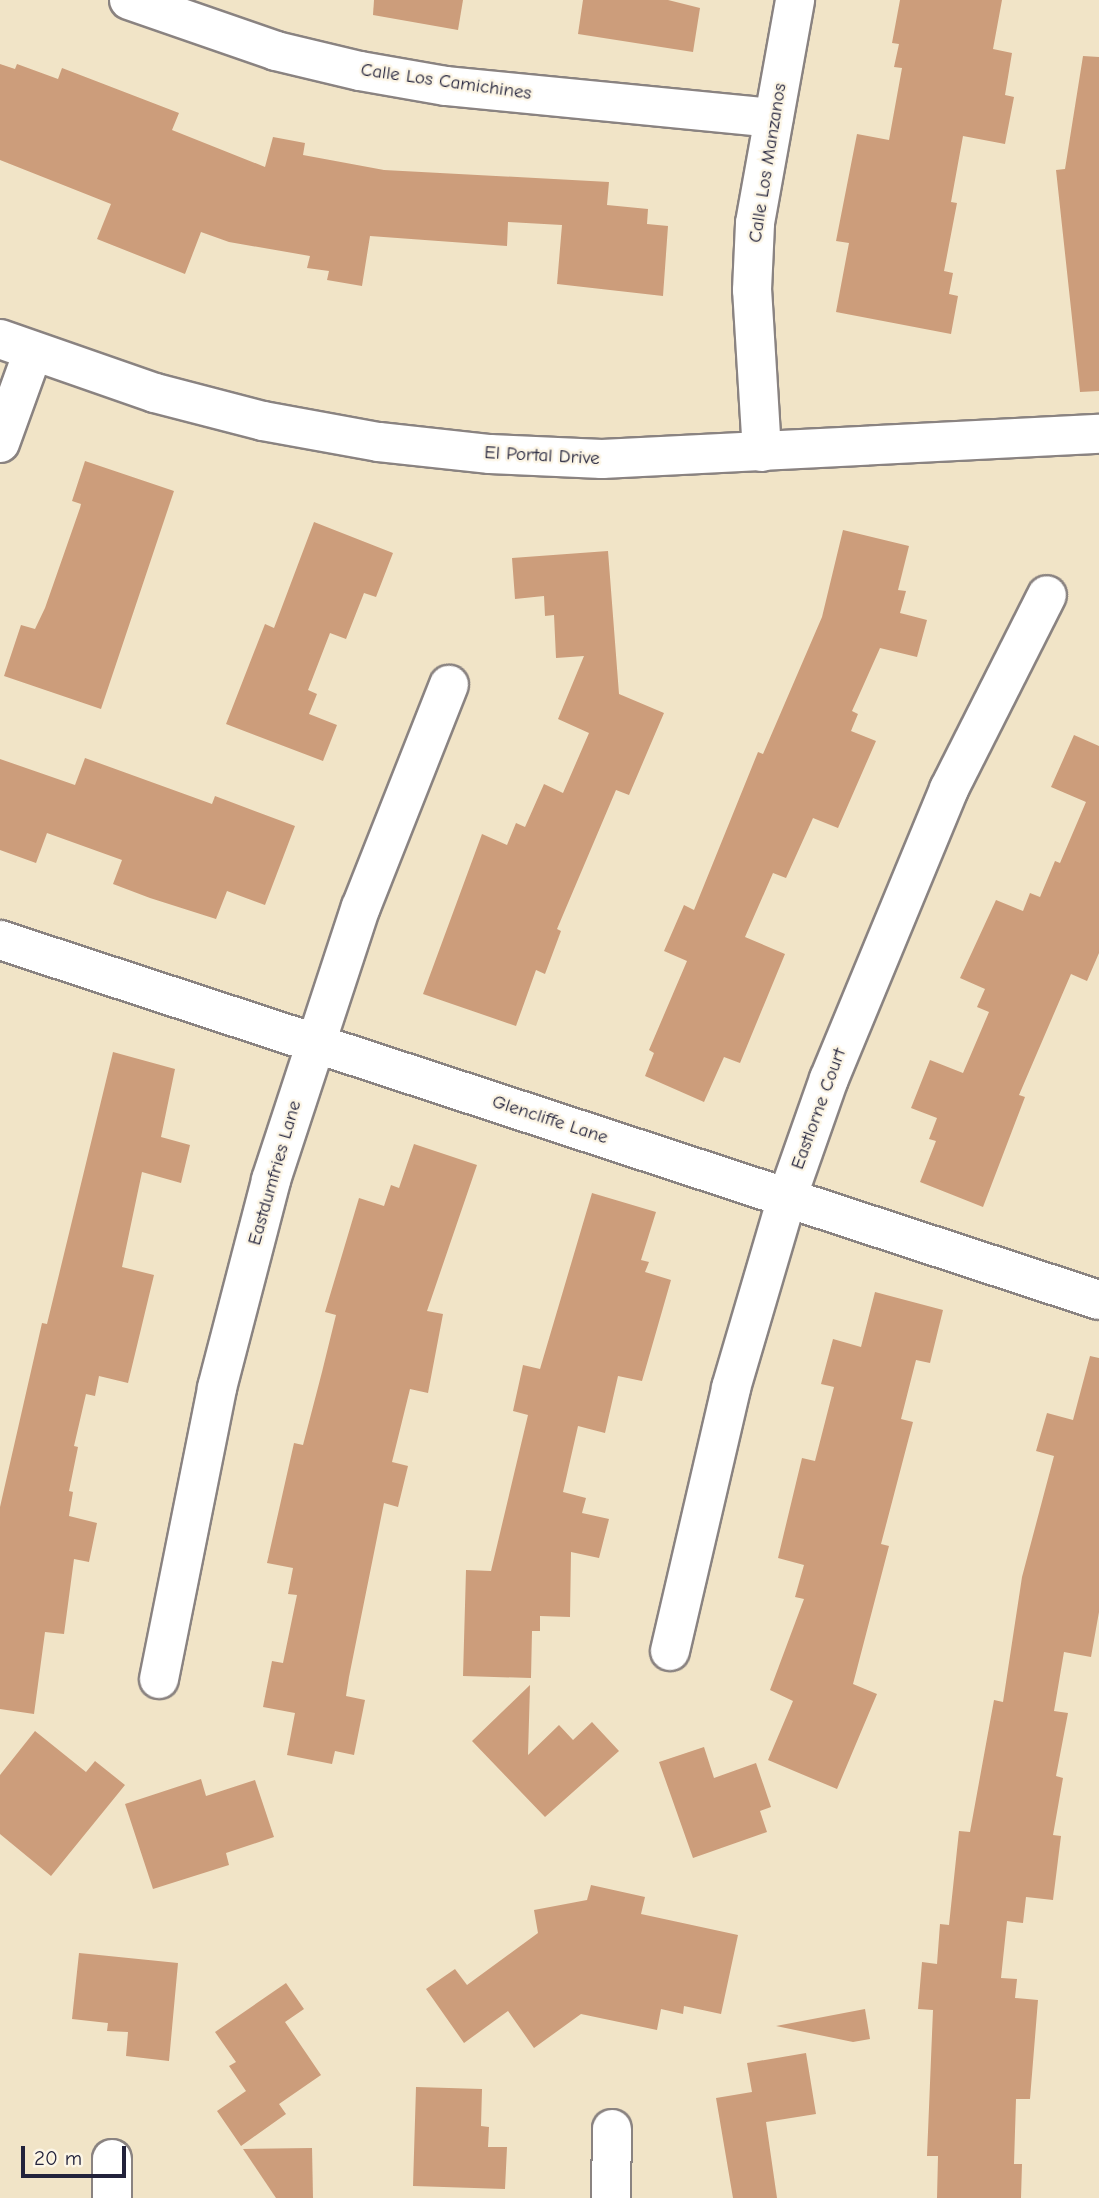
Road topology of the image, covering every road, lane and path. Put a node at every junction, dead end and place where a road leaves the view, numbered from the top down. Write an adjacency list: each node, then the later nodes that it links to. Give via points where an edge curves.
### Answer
1 (129, 0): 3 (street, Calle Los Camichines)
2 (795, 0): 4 (street, Calle Los Manzanos)
3 (188, 11): 4 (street, Calle Los Camichines, via 276,51 446,86)
4 (773, 118): 8 (street, Calle Los Manzanos, via 755,223 752,290)
5 (17, 345): 7 (street); 8 (street, El Portal Drive, via 191,402 379,442 490,454 602,459)
6 (1099, 434): 8 (street, El Portal Drive)
7 (0, 443)
8 (762, 452)
9 (1046, 595): 13 (street, Eastlorne Court, via 898,903)
10 (449, 685): 12 (street, Eastdumfries Lane, via 361,907)
11 (0, 940): 12 (street, Glencliffe Lane)
12 (314, 1042): 13 (street, Glencliffe Lane); 16 (street, Eastdumfries Lane, via 271,1180 217,1388)
13 (788, 1198): 14 (street, Glencliffe Lane); 15 (street, Eastlorne Court, via 731,1388)
14 (1099, 1300)
15 (670, 1651)
16 (159, 1679)
17 (612, 2129): 20 (street)
18 (112, 2159): 19 (street)
19 (112, 2198)
20 (611, 2198)

